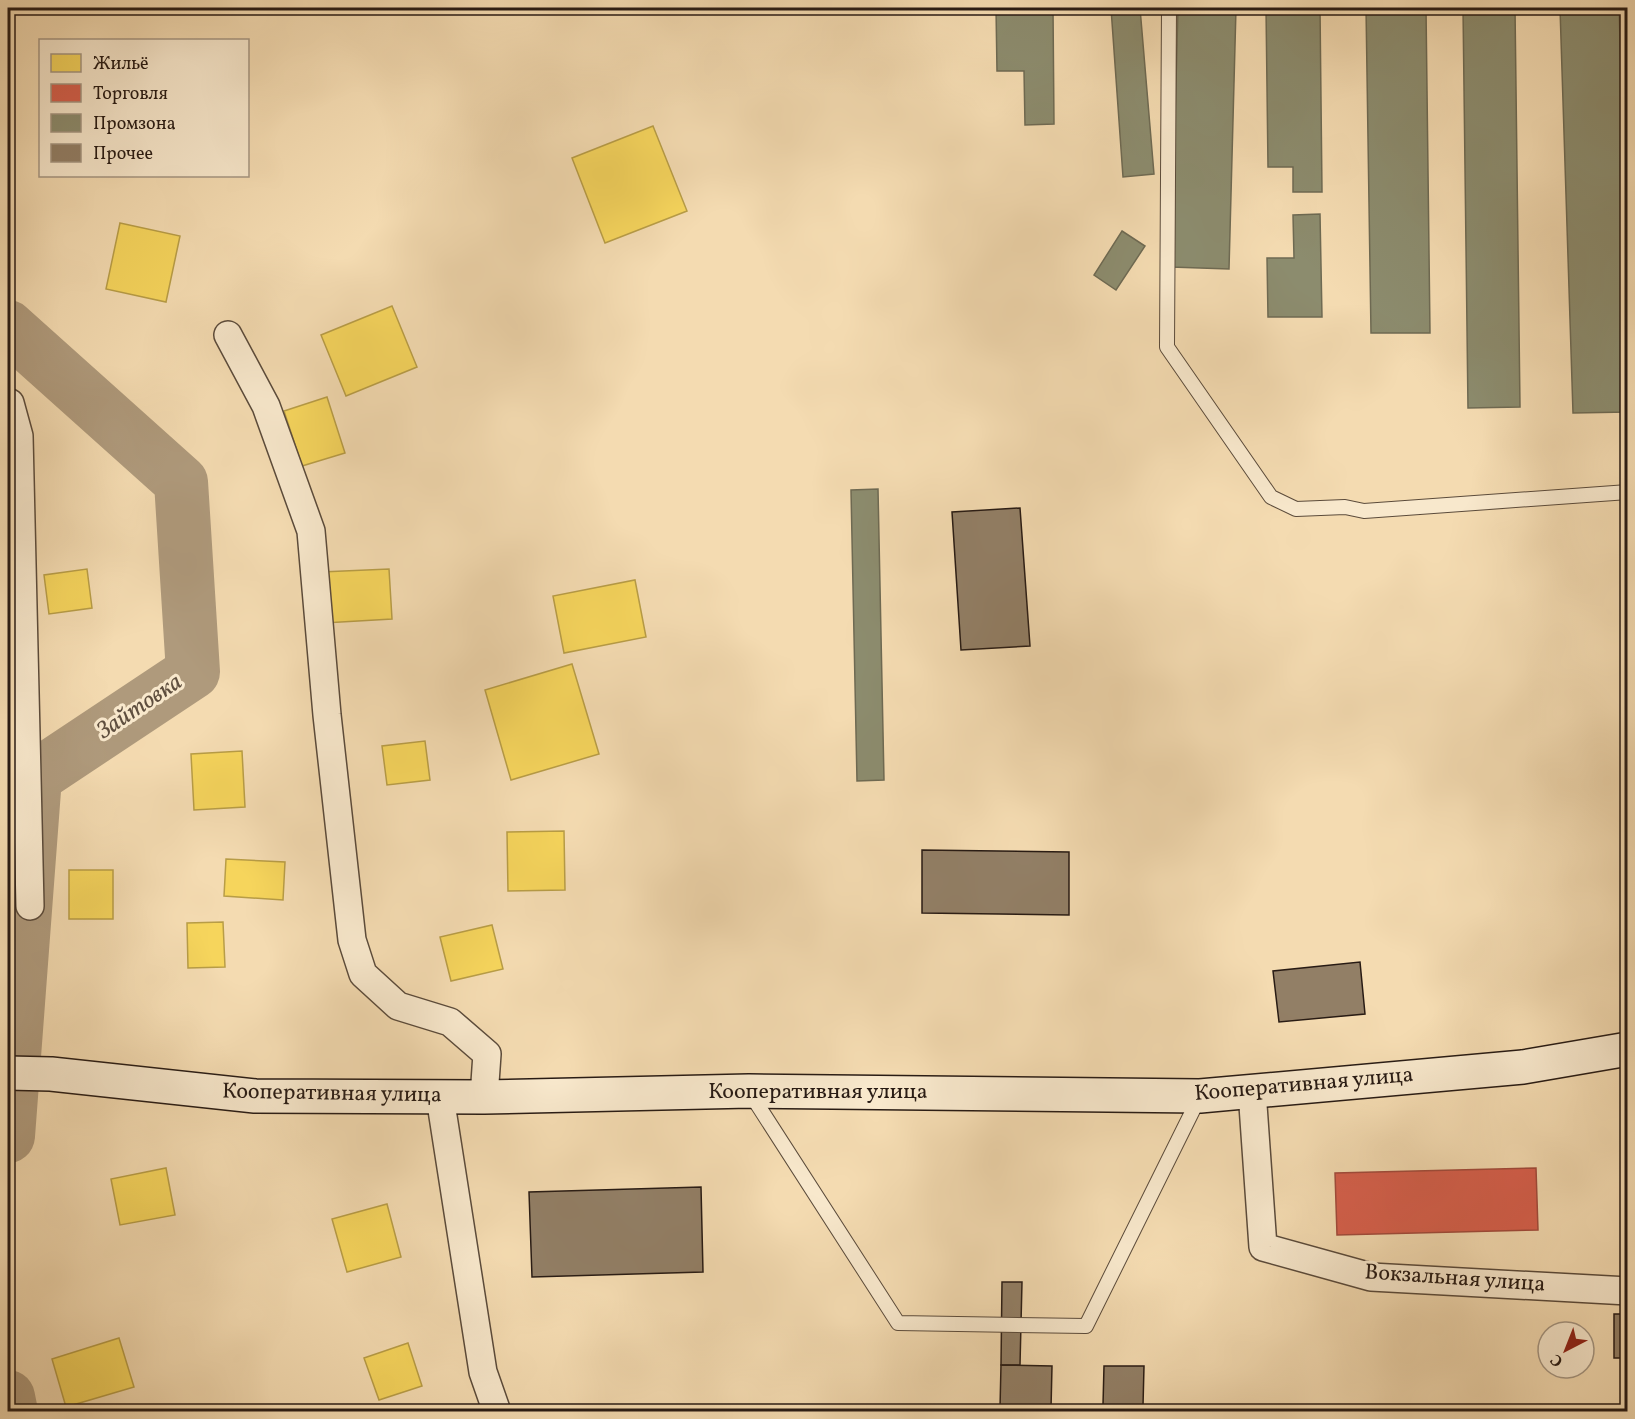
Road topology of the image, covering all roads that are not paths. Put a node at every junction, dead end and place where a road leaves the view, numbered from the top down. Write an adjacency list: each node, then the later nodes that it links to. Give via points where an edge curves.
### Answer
1 (1169, 8): 4 (lane, via 1167,347 1272,497 1296,509 1345,507 1364,511)
2 (228, 335): 12 (street, via 266,406 311,531 352,940 363,974 398,1006 450,1022 487,1054)
3 (8, 402): 5 (street, via 19,436)
4 (1628, 492)
5 (30, 906)
6 (1628, 1049): 9 (main road, Кооперативная улица, via 1523,1066)
7 (8, 1073): 11 (main road, Кооперативная улица, via 255,1096)
8 (749, 1091): 10 (main road, Кооперативная улица); 10 (lane, via 898,1323 1086,1326); 12 (main road, Кооперативная улица)
9 (1252, 1091): 10 (main road, Кооперативная улица); 13 (street, Вокзальная улица, via 1263,1247 1371,1277)
10 (1200, 1096)
11 (440, 1097): 12 (main road, Кооперативная улица); 14 (street, via 483,1372)
12 (484, 1097)
13 (1628, 1291)
14 (497, 1412)

